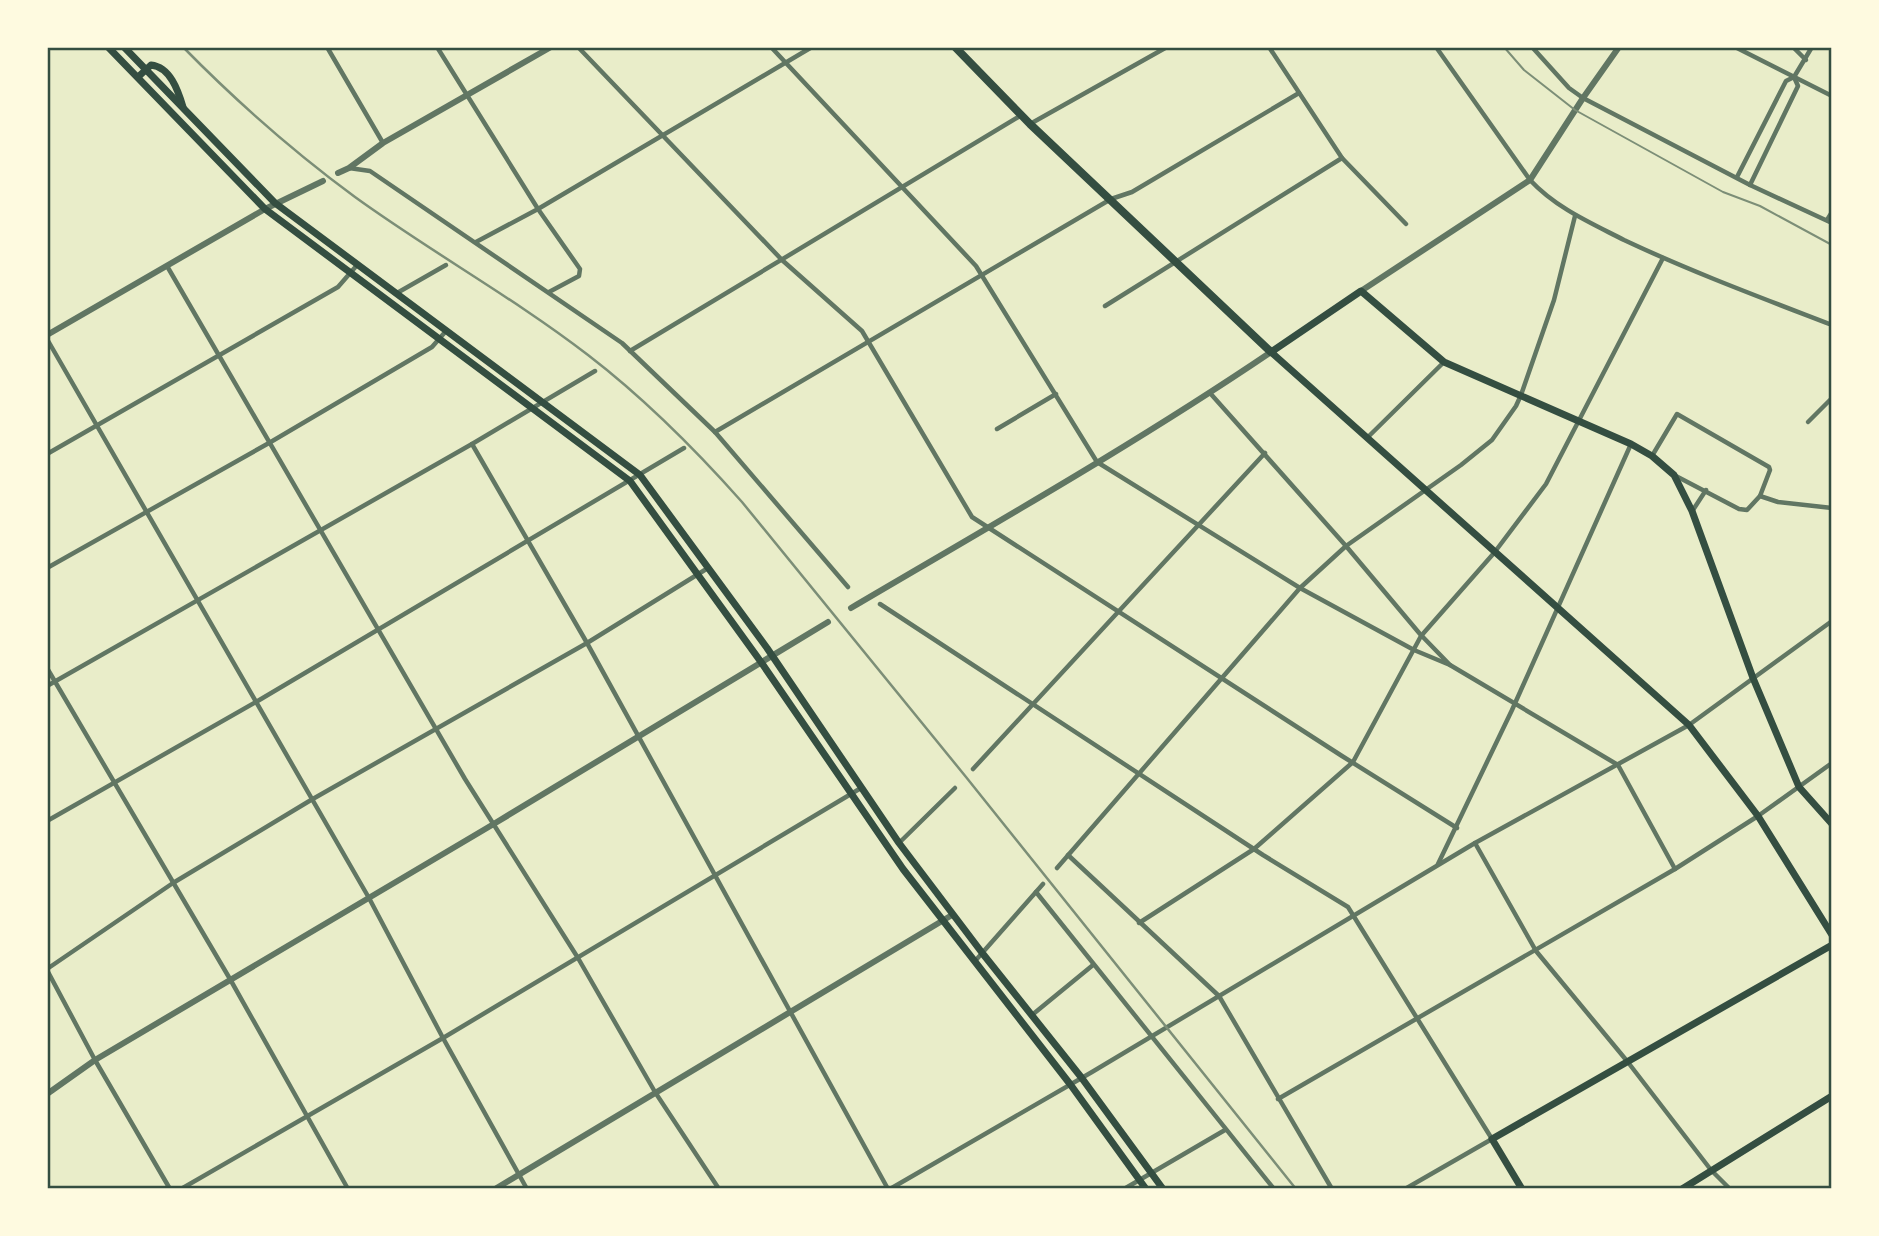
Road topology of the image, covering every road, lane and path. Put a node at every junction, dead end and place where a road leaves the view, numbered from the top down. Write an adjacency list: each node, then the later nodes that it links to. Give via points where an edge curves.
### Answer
1 (108, 47): 22 (main road)
2 (124, 47): 20 (main road)
3 (327, 47): 30 (street)
4 (437, 47): 24 (street)
5 (551, 47): 24 (street)
6 (578, 47): 29 (street)
7 (771, 47): 19 (street)
8 (812, 47): 19 (street)
9 (955, 47): 27 (main road)
10 (1167, 47): 28 (street)
11 (1269, 47): 23 (street)
12 (1436, 47): 37 (street)
13 (1532, 47): 26 (street)
14 (1619, 47): 26 (street)
15 (1735, 47): 21 (street)
16 (1793, 47): 18 (street)
17 (1812, 47): 18 (street)
18 (1806, 60): 21 (street)
19 (785, 63): 29 (street); 40 (street)
20 (146, 69): 22 (main road); 42 (main road, via 154,65 164,72 177,86 183,107)
21 (1794, 77): 25 (street); 36 (street, via 1786,81); 39 (street, via 1798,86)
22 (138, 78): 43 (main road)
23 (1299, 93): 32 (street); 41 (street, via 1132,192)
24 (467, 95): 30 (street); 44 (street)
25 (1832, 96)
26 (1583, 98): 36 (street); 37 (street)
27 (1021, 115): 28 (main road); 40 (street)
28 (1030, 124): 41 (main road)
29 (663, 134): 44 (street); 51 (street)
30 (383, 143): 31 (street)
31 (369, 155): 33 (street); 34 (street)
32 (1342, 158): 48 (street); 52 (street)
33 (349, 168): 34 (street); 35 (street)
34 (370, 171): 49 (street)
35 (338, 173)
36 (1737, 177): 39 (street)
37 (1531, 180): 46 (street); 58 (street)
38 (323, 181): 42 (street)
39 (1750, 184): 47 (street)
40 (902, 188): 51 (street); 57 (street)
41 (1111, 199): 52 (main road); 57 (street)
42 (275, 203): 43 (street); 53 (main road)
43 (265, 209): 55 (street); 56 (main road)
44 (538, 209): 49 (street); 59 (street, via 580,269)
45 (1832, 212): 47 (street)
46 (1575, 216): 50 (street); 74 (street, via 1554,300)
47 (1829, 221)
48 (1406, 224)
49 (476, 242): 59 (street)
50 (1663, 258): 62 (street); 78 (street)
51 (782, 260): 66 (street); 67 (street)
52 (1176, 263): 61 (street); 68 (main road)
53 (358, 264): 56 (street); 60 (main road)
54 (446, 265): 60 (street)
55 (167, 266): 64 (street); 69 (street)
56 (351, 274): 65 (main road); 69 (street, via 338,287)
57 (983, 275): 66 (street); 73 (street)
58 (1361, 291): 68 (main road); 70 (main road)
59 (549, 292): 67 (street)
60 (397, 293): 63 (main road)
61 (1105, 306)
62 (1832, 326)
63 (447, 330): 65 (street); 76 (main road)
64 (47, 337): 80 (street)
65 (440, 339): 77 (main road); 84 (street)
66 (869, 341): 82 (street); 102 (street, via 972,517)
67 (630, 351): 82 (street)
68 (1271, 352): 72 (street); 83 (main road)
69 (218, 354): 80 (street); 84 (street)
70 (1444, 362): 74 (main road); 83 (street)
71 (595, 371): 76 (street)
72 (1210, 393): 88 (street); 91 (street)
73 (1056, 394): 81 (street); 91 (street)
74 (1521, 395): 78 (main road); 95 (street, via 1492,440)
75 (1832, 398): 79 (street)
76 (542, 401): 77 (street); 92 (main road)
77 (531, 408): 85 (street); 94 (main road)
78 (1580, 420): 86 (main road); 106 (street, via 1546,484)
79 (1808, 422)
80 (95, 426): 89 (street); 99 (street)
81 (996, 429)
82 (715, 432): 110 (street)
83 (1367, 438): 95 (main road)
84 (268, 443): 99 (street); 103 (street)
85 (472, 444): 103 (street); 104 (street)
86 (1631, 444): 90 (main road); 114 (street)
87 (684, 448): 92 (street)
88 (1265, 453): 101 (street); 105 (street)
89 (47, 454)
90 (1652, 456): 93 (main road); 97 (street, via 1677,414 1767,465 1770,470)
91 (1097, 463): 101 (street); 102 (street)
92 (640, 475): 94 (street); 108 (main road)
93 (1674, 475): 96 (street); 100 (main road)
94 (630, 481): 104 (street); 109 (main road)
95 (1424, 489): 105 (street); 106 (main road)
96 (1706, 490): 97 (street, via 1747,510); 100 (street)
97 (1760, 496): 98 (street)
98 (1832, 508)
99 (146, 510): 107 (street); 112 (street)
100 (1692, 511): 127 (main road)
101 (1198, 525): 111 (street); 116 (street)
102 (987, 527): 115 (street); 116 (street)
103 (321, 529): 112 (street); 119 (street)
104 (528, 541): 119 (street); 121 (street)
105 (1346, 546): 111 (street); 120 (street)
106 (1494, 553): 114 (main road); 120 (street)
107 (47, 568)
108 (708, 568): 109 (street); 123 (main road)
109 (698, 575): 121 (street); 124 (main road)
110 (848, 587)
111 (1300, 588): 122 (street); 128 (street)
112 (197, 599): 129 (street); 131 (street)
113 (880, 604): 133 (street)
114 (1558, 607): 132 (street); 134 (main road)
115 (851, 608)
116 (1118, 611): 128 (street); 133 (street)
117 (1832, 621): 127 (street)
118 (828, 622): 123 (street)
119 (378, 630): 131 (street); 135 (street)
120 (1421, 636): 122 (street); 125 (street)
121 (587, 643): 135 (street); 136 (street)
122 (1413, 650): 125 (street); 137 (street)
123 (772, 656): 124 (street); 144 (main road)
124 (761, 662): 136 (street); 146 (main road)
125 (1450, 665): 132 (street)
126 (47, 668): 129 (street)
127 (1753, 678): 134 (street); 143 (main road)
128 (1223, 679): 137 (street); 141 (street)
129 (55, 681): 130 (street); 142 (street)
130 (47, 686)
131 (256, 702): 142 (street); 147 (street)
132 (1515, 703): 139 (street); 152 (street)
133 (1031, 705): 140 (street); 141 (street)
134 (1689, 725): 139 (street); 148 (main road)
135 (435, 729): 147 (street); 151 (street)
136 (639, 736): 151 (street); 160 (street)
137 (1353, 762): 152 (street); 155 (street)
138 (1832, 763): 143 (street)
139 (1618, 765): 154 (street); 159 (street)
140 (973, 769)
141 (1139, 774): 155 (street); 156 (street)
142 (114, 781): 149 (street); 161 (street)
143 (1799, 787): 148 (street); 150 (main road)
144 (861, 788): 146 (street); 153 (main road)
145 (955, 788): 153 (street)
146 (851, 795): 160 (street); 167 (main road)
147 (311, 800): 161 (street); 164 (street)
148 (1758, 816): 159 (street); 169 (main road)
149 (47, 821)
150 (1832, 824)
151 (492, 825): 164 (street); 173 (street)
152 (1457, 828): 157 (street)
153 (899, 843): 166 (main road)
154 (1475, 843): 157 (street); 171 (street)
155 (1254, 849): 165 (street); 168 (street)
156 (1068, 855): 158 (street); 168 (street)
157 (1437, 865): 165 (street)
158 (1057, 868)
159 (1675, 869): 171 (street)
160 (715, 875): 173 (street); 179 (street)
161 (173, 883): 176 (street); 177 (street)
162 (1043, 884): 163 (street)
163 (1036, 892): 172 (street); 175 (street)
164 (369, 898): 177 (street); 183 (street)
165 (1354, 914): 178 (street); 181 (street)
166 (952, 915): 167 (street); 172 (main road)
167 (945, 921): 174 (main road); 179 (street)
168 (1139, 923): 178 (street)
169 (1832, 935)
170 (1832, 945): 185 (main road)
171 (1536, 951): 181 (street); 185 (street)
172 (982, 954): 174 (street); 180 (main road)
173 (578, 958): 183 (street); 188 (street)
174 (975, 960): 187 (main road)
175 (1093, 965): 180 (street); 182 (street)
176 (47, 970): 184 (street)
177 (230, 979): 184 (street); 192 (street)
178 (1219, 996): 182 (street); 191 (street)
179 (791, 1012): 188 (street); 205 (street)
180 (1032, 1015): 186 (main road)
181 (1417, 1017): 191 (street); 194 (street)
182 (1149, 1035): 186 (street); 193 (street)
183 (443, 1038): 192 (street); 197 (street)
184 (95, 1060): 189 (street); 199 (street)
185 (1627, 1061): 194 (main road); 195 (street)
186 (1081, 1077): 187 (street); 196 (main road)
187 (1070, 1084): 198 (main road); 205 (street)
188 (655, 1092): 197 (street); 204 (street)
189 (47, 1094)
190 (1831, 1097): 195 (main road)
191 (1278, 1099): 210 (street)
192 (307, 1116): 200 (street); 201 (street)
193 (1225, 1130): 196 (street); 209 (street)
194 (1492, 1139): 211 (street); 212 (main road)
195 (1711, 1170): 213 (main road); 214 (street)
196 (1150, 1173): 198 (street); 208 (main road)
197 (520, 1175): 202 (street); 203 (street)
198 (1138, 1180): 206 (street); 207 (main road)
199 (170, 1189)
200 (181, 1189)
201 (348, 1189)
202 (495, 1189)
203 (527, 1189)
204 (719, 1189)
205 (889, 1189)
206 (1124, 1189)
207 (1146, 1189)
208 (1163, 1189)
209 (1274, 1189)
210 (1332, 1189)
211 (1405, 1189)
212 (1522, 1189)
213 (1682, 1189)
214 (1730, 1189)

